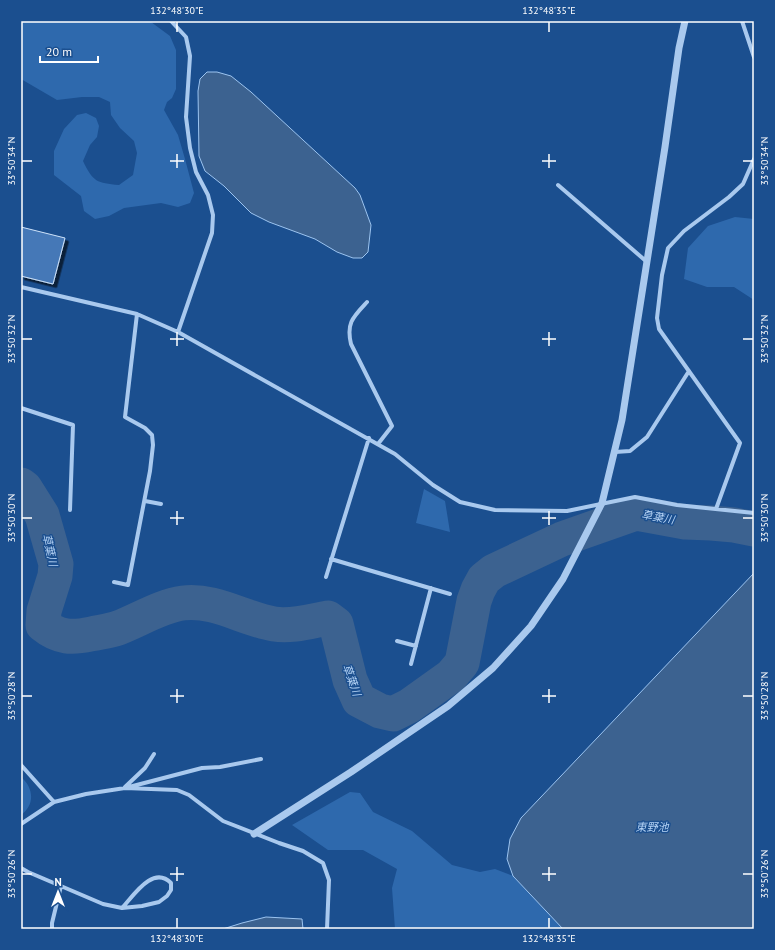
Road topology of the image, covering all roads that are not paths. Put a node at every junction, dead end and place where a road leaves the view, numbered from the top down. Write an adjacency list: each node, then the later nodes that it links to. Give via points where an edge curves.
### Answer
1 (171, 21): 11 (street, via 186,37 190,56 186,117 190,148 196,172 208,195 213,215 212,233)
2 (685, 21): 7 (street)
3 (742, 21): 4 (street)
4 (754, 57)
5 (754, 159): 12 (street, via 743,184 684,231 668,248 657,318 659,329)
6 (558, 185): 7 (street)
7 (647, 262): 16 (street)
8 (21, 287): 10 (street)
9 (367, 302): 15 (street, via 352,319 349,332 351,344 392,426)
10 (137, 314): 11 (street); 17 (street, via 125,417 152,435 153,445)
11 (178, 332): 14 (street)
12 (689, 371): 16 (street, via 647,437 630,451); 20 (street, via 740,443)
13 (21, 408): 21 (street, via 73,425)
14 (368, 438): 15 (street); 23 (street)
15 (378, 444): 18 (street, via 395,454 432,485 460,502 495,510 567,511)
16 (615, 452): 18 (street)
17 (145, 501): 19 (street); 25 (street, via 128,585)
18 (602, 503): 20 (street, via 635,497); 37 (street, via 563,579 531,626 493,668 448,706)
19 (161, 504)
20 (716, 509): 22 (street)
21 (70, 510)
22 (754, 513)
23 (331, 559): 24 (street); 26 (street)
24 (326, 577)
25 (114, 582)
26 (431, 588): 27 (street); 29 (street)
27 (450, 594)
28 (397, 641): 29 (street)
29 (416, 646): 30 (street)
30 (411, 664)
31 (154, 754): 34 (street, via 145,768)
32 (261, 760): 34 (street, via 202,768)
33 (21, 765): 35 (street)
34 (125, 788): 35 (street); 37 (street, via 177,790 189,795 223,821)
35 (54, 802): 36 (street)
36 (21, 824)
37 (254, 834): 42 (street, via 303,851 323,863 329,880)
38 (21, 868): 39 (street)
39 (61, 886): 40 (street, via 103,904); 41 (street)
40 (122, 908): 40 (street, via 158,902 167,896 171,890 171,883 166,878 158,876 150,879)
41 (52, 929)
42 (327, 929)

